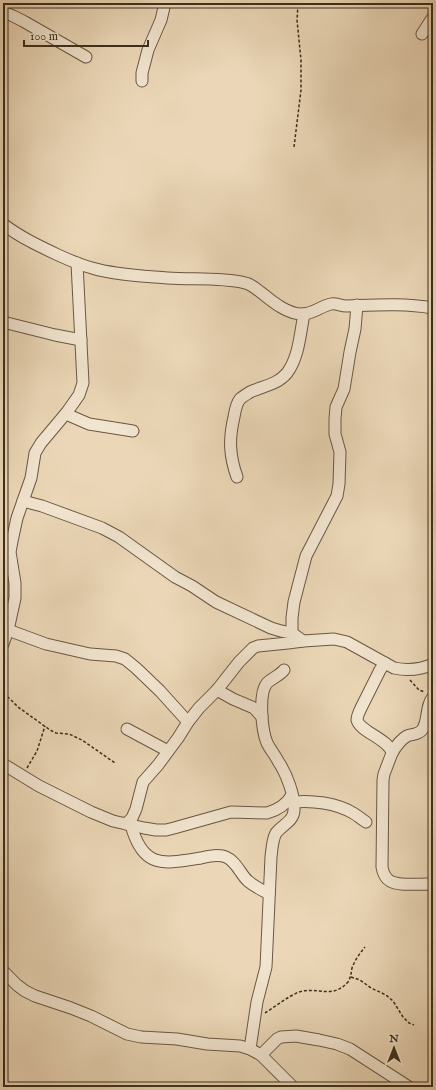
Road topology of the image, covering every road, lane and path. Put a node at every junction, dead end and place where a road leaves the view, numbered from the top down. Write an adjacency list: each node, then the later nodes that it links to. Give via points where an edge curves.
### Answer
1 (165, 3): 8 (street, via 162,20 148,50)
2 (305, 3): 3 (path)
3 (298, 4): 9 (path, via 301,90)
4 (3, 12): 7 (street)
5 (433, 17): 6 (street)
6 (422, 34)
7 (86, 57)
8 (142, 81)
9 (294, 147)
10 (3, 224): 11 (street, via 32,242)
11 (77, 263): 14 (street, via 117,273 248,283 287,311); 16 (street)
12 (356, 305): 13 (street, via 383,304); 14 (street, via 330,304); 23 (street, via 355,329 344,389 336,407 335,434 340,452 337,496 306,556 294,602)
13 (433, 308)
14 (304, 314): 19 (street, via 295,359 287,372 280,380 244,396 237,405 230,433 230,449)
15 (3, 322): 16 (street)
16 (81, 340): 17 (street, via 83,383 79,395)
17 (66, 414): 18 (street, via 89,424); 20 (street, via 35,452 32,474)
18 (133, 431)
19 (237, 477)
20 (23, 501): 21 (street); 23 (street, via 102,528 120,537 175,577 216,602 271,628)
21 (7, 539): 22 (street, via 15,583 15,598)
22 (8, 630): 25 (street); 33 (street, via 46,644 125,659 160,691)
23 (292, 633): 24 (street)
24 (303, 641): 27 (street, via 334,639 347,642); 29 (street, via 253,648)
25 (3, 644)
26 (433, 664): 27 (street, via 411,670)
27 (389, 666): 31 (path, via 410,680 419,690); 37 (street, via 380,670 357,718 359,725 387,744)
28 (284, 670): 32 (street, via 266,684 262,693)
29 (217, 690): 32 (street, via 254,708); 33 (street)
30 (3, 694): 34 (path)
31 (430, 695): 37 (street, via 423,729 400,741)
32 (262, 717): 41 (street, via 266,742 279,763)
33 (188, 722): 36 (street)
34 (45, 726): 38 (path, via 56,733 69,734 82,740); 40 (path, via 37,751)
35 (127, 729): 36 (street)
36 (168, 751): 43 (street, via 143,782 136,809)
37 (392, 753): 44 (street, via 383,780 383,874 395,883)
38 (115, 763)
39 (3, 764): 40 (street)
40 (21, 776): 43 (street, via 90,812)
41 (293, 799): 42 (street, via 340,807); 43 (street, via 267,813 231,812 166,830); 45 (street, via 292,818 276,834 274,840)
42 (366, 822)
43 (128, 825): 45 (street, via 141,850 153,860 172,862 225,856 234,863 247,881)
44 (433, 886)
45 (269, 894): 49 (street, via 266,967)
46 (366, 947): 48 (path, via 355,961)
47 (4, 976): 51 (street, via 35,996 104,1021 127,1034)
48 (351, 977): 49 (path, via 333,992 317,990 298,993); 50 (path, via 386,995 403,1017)
49 (255, 1020): 51 (street)
50 (414, 1025)
51 (250, 1049): 52 (street)
52 (261, 1055): 53 (street); 54 (street, via 281,1037 296,1036 325,1041 350,1049)
53 (293, 1087)
54 (409, 1087)

